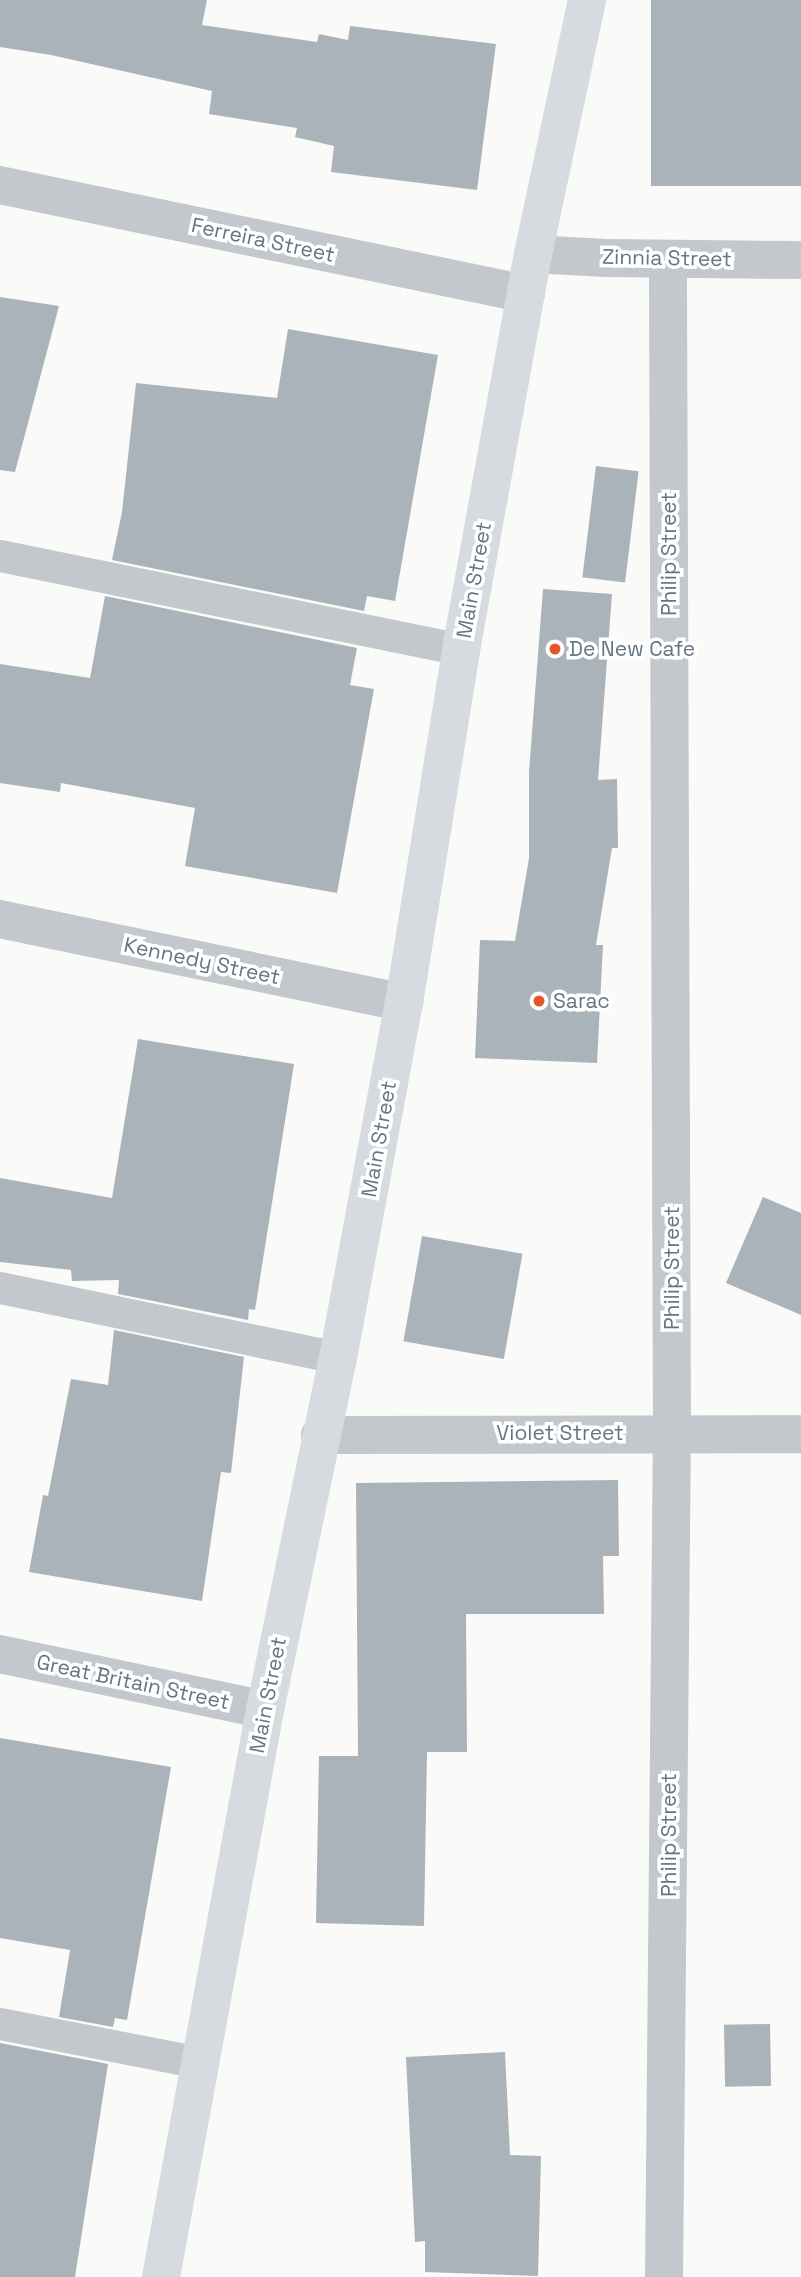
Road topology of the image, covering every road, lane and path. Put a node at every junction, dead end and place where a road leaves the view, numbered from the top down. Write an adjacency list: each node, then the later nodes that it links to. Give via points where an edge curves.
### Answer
1 (587, 0): 3 (main road, Main Street)
2 (0, 186): 6 (street, Ferreira Street)
3 (533, 254): 4 (street, Zinnia Street); 6 (main road, Main Street)
4 (668, 259): 5 (street, Zinnia Street); 13 (street, Philip Street)
5 (801, 260)
6 (526, 294): 8 (main road, Main Street)
7 (0, 556): 8 (lane)
8 (461, 650): 10 (main road, Main Street)
9 (0, 919): 10 (street, Kennedy Street)
10 (404, 1003): 12 (main road, Main Street)
11 (0, 1288): 12 (lane)
12 (338, 1358): 15 (main road, Main Street)
13 (672, 1433): 14 (street, Violet Street); 15 (street, Violet Street); 21 (street, Philip Street)
14 (801, 1434)
15 (320, 1435): 17 (main road, Main Street)
16 (0, 1654): 17 (street, Great Britain Street)
17 (265, 1710): 19 (main road, Main Street)
18 (0, 2024): 19 (lane)
19 (200, 2063): 20 (main road, Main Street)
20 (161, 2277)
21 (664, 2277)

